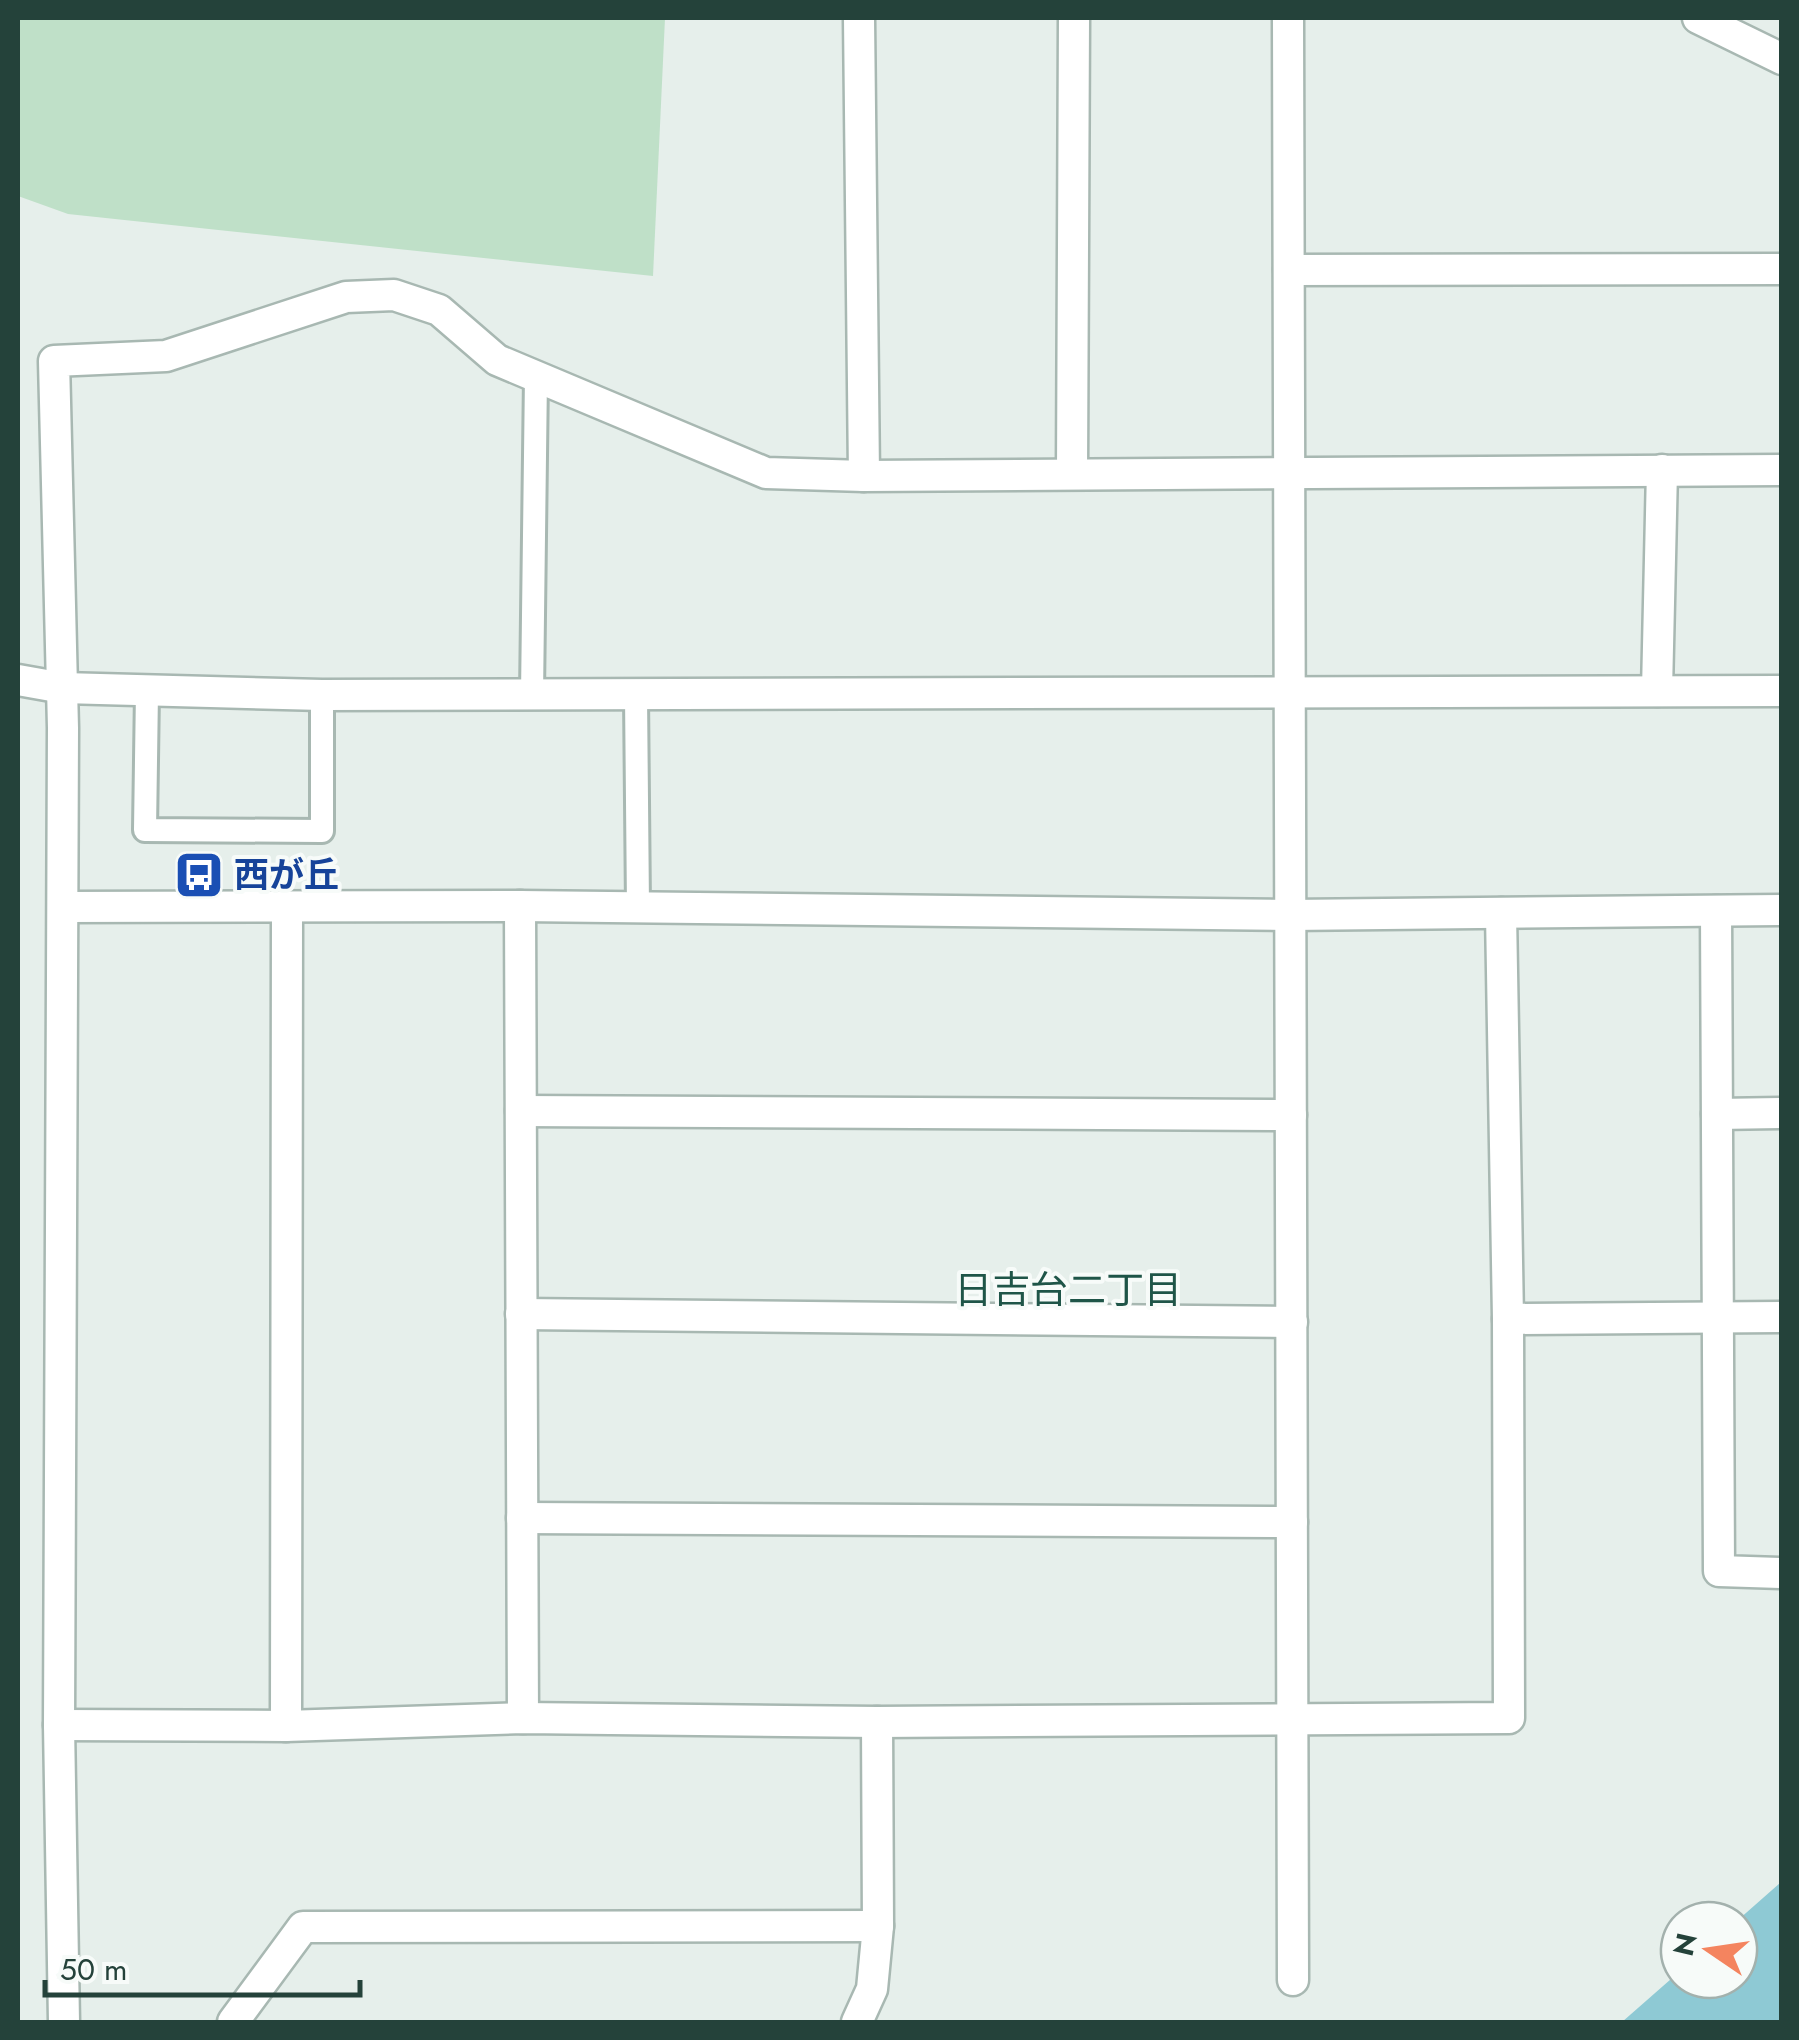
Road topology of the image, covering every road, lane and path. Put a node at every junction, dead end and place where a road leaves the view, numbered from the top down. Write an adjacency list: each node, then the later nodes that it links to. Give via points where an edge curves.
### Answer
1 (859, 18): 13 (street)
2 (1074, 18): 11 (street)
3 (1288, 18): 7 (street)
4 (1698, 18): 5 (street)
5 (1782, 59)
6 (1782, 269): 7 (street)
7 (1289, 270): 12 (street)
8 (536, 376): 13 (street, via 766,473); 15 (street, via 497,360 439,310 394,295 346,297 166,356 54,360); 20 (lane)
9 (1662, 470): 10 (street); 12 (street); 18 (street)
10 (1782, 470)
11 (1072, 473): 12 (street); 13 (street)
12 (1290, 474): 19 (street)
13 (864, 476)
14 (18, 680): 15 (street)
15 (63, 688): 17 (street); 24 (street)
16 (1782, 691): 18 (street)
17 (148, 692): 22 (street); 22 (lane, via 146,830 322,831)
18 (1657, 692): 19 (street)
19 (1290, 693): 21 (street); 30 (street)
20 (532, 695): 21 (street); 22 (street)
21 (636, 695): 25 (lane)
22 (322, 696)
23 (520, 906): 25 (street); 26 (street); 31 (street)
24 (64, 907): 26 (street); 46 (street)
25 (638, 907): 30 (street)
26 (288, 908): 47 (street)
27 (1782, 910): 28 (street)
28 (1716, 911): 29 (street); 33 (street)
29 (1501, 913): 30 (street); 38 (street)
30 (1290, 915): 34 (street)
31 (521, 1112): 34 (street); 35 (street)
32 (1782, 1113): 33 (street)
33 (1717, 1114): 37 (street)
34 (1291, 1115): 39 (street)
35 (521, 1314): 39 (street); 40 (street)
36 (1782, 1317): 37 (street)
37 (1718, 1318): 38 (street); 42 (street, via 1719,1572)
38 (1508, 1319): 44 (street, via 1508,1718)
39 (1292, 1322): 41 (street)
40 (522, 1518): 41 (street); 43 (street)
41 (1292, 1522): 44 (street)
42 (1782, 1572)
43 (523, 1718): 45 (street); 47 (street)
44 (1292, 1719): 45 (street); 49 (street)
45 (878, 1722): 48 (street)
46 (58, 1725): 47 (street); 50 (street)
47 (286, 1726)
48 (878, 1926): 51 (street, via 303,1927); 52 (street, via 872,1989)
49 (1293, 1980)
50 (64, 2022)
51 (233, 2022)
52 (858, 2022)

